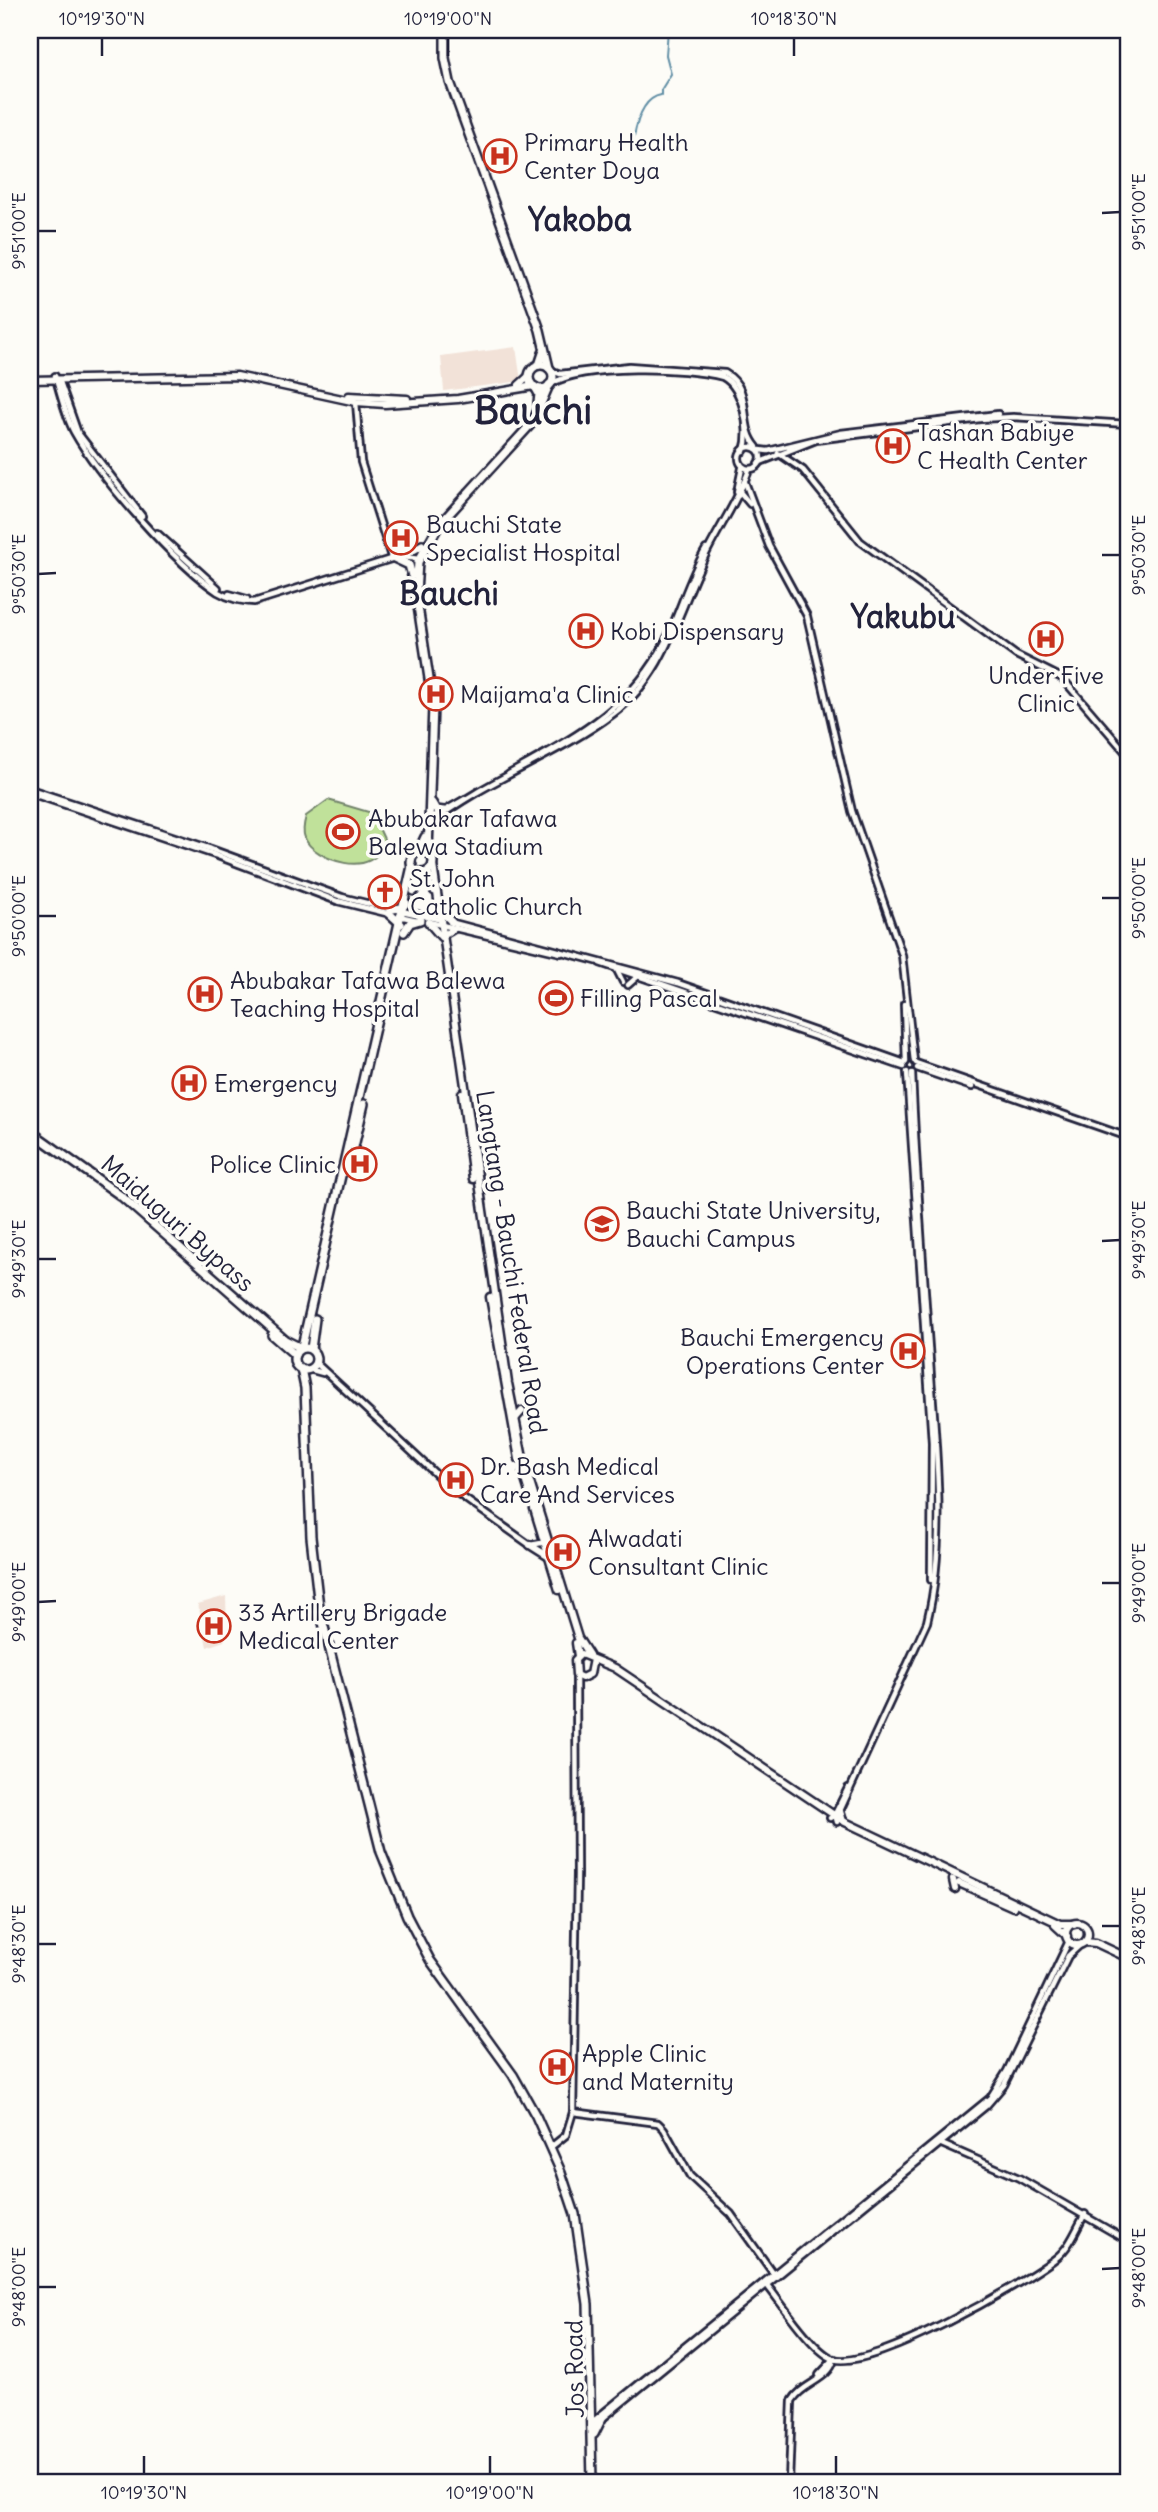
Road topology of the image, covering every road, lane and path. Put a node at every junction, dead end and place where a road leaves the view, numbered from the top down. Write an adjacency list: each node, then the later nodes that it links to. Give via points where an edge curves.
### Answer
1 (444, 30): 2 (highway, via 446,75 537,328 543,353); 3 (highway, via 450,82)
2 (539, 366): 3 (highway); 4 (highway)
3 (550, 369): 7 (highway); 11 (street, via 560,374 629,366 725,373 741,388 750,436)
4 (530, 375): 6 (main road, via 521,384 485,392 386,400 239,373); 8 (highway)
5 (30, 378): 6 (main road)
6 (57, 381): 9 (main road, via 237,376); 21 (street, via 83,446 139,517 200,577 236,601 254,602)
7 (550, 385): 8 (highway); 12 (street, via 571,376 629,370 723,377 739,394); 22 (highway, via 533,422 439,525)
8 (535, 387): 9 (main road, via 438,401); 19 (highway, via 539,402 527,425 436,523)
9 (356, 401): 21 (street, via 361,462)
10 (1128, 423): 11 (street, via 985,415 841,433 768,451); 13 (street, via 996,417 816,440)
11 (758, 449): 12 (street, via 750,446); 14 (street, via 762,458)
12 (744, 451): 15 (street, via 738,460)
13 (778, 453): 14 (street); 24 (street, via 803,470 860,541 1016,655 1062,678)
14 (758, 463): 16 (street)
15 (742, 468): 16 (street); 27 (street, via 734,499 700,558 664,644 637,687 576,736)
16 (749, 470): 17 (street)
17 (745, 482): 18 (street); 49 (street, via 769,547 807,616 852,811 902,955)
18 (740, 492): 28 (street, via 704,560 668,647 637,693 569,744); 47 (street, via 748,499 766,547 805,617 837,764 899,956)
19 (422, 545): 20 (highway); 22 (highway)
20 (403, 556): 21 (street); 22 (street)
21 (392, 557): 22 (street); 23 (highway, via 409,565)
22 (417, 560): 23 (highway); 26 (highway, via 416,593 433,705)
23 (413, 579): 28 (highway, via 430,706)
24 (1128, 755)
25 (30, 791): 36 (street)
26 (431, 800): 27 (highway, via 433,808); 28 (highway)
27 (444, 811): 28 (street)
28 (429, 822): 29 (highway); 30 (highway)
29 (418, 852): 30 (highway); 32 (highway)
30 (428, 852): 31 (highway)
31 (433, 865): 33 (highway); 35 (main road, Langtang - Bauchi Federal Road)
32 (412, 866): 33 (highway); 34 (highway)
33 (422, 873): 35 (main road, Langtang - Bauchi Federal Road, via 433,886); 37 (highway)
34 (406, 903): 36 (highway); 37 (highway)
35 (438, 909): 38 (main road); 39 (main road, Langtang - Bauchi Federal Road); 40 (main road)
36 (391, 912): 37 (highway); 37 (street)
37 (405, 916): 38 (street); 41 (highway); 46 (highway)
38 (425, 920): 39 (street); 41 (highway, via 410,923); 42 (main road)
39 (440, 922): 40 (street); 42 (main road, Langtang - Bauchi Federal Road)
40 (453, 925): 42 (main road); 43 (street)
41 (404, 932): 46 (highway)
42 (443, 938): 57 (main road, Langtang - Bauchi Federal Road)
43 (580, 957): 44 (street); 48 (street, via 678,983)
44 (616, 970): 45 (street); 45 (street, via 626,983)
45 (639, 977): 49 (street)
46 (379, 1033): 52 (highway)
47 (906, 1050): 48 (street, via 901,1057); 49 (street)
48 (891, 1058): 49 (street)
49 (910, 1066): 50 (street); 51 (street); 56 (street); 78 (street, via 932,1442 931,1595 925,1621)
50 (927, 1072): 51 (street); 56 (street)
51 (913, 1081): 78 (street, via 935,1440 933,1597 927,1622)
52 (365, 1092): 54 (highway); 64 (highway)
53 (30, 1133): 63 (highway, Maiduguri Bypass, via 121,1196)
54 (352, 1134): 55 (highway); 60 (highway)
55 (342, 1139)
56 (1128, 1139)
57 (473, 1159): 59 (main road, Langtang - Bauchi Federal Road); 65 (main road, Langtang - Bauchi Federal Road)
58 (495, 1245): 59 (main road)
59 (487, 1251): 68 (main road, Langtang - Bauchi Federal Road)
60 (323, 1261): 61 (highway); 63 (highway)
61 (311, 1268)
62 (492, 1346): 65 (main road)
63 (299, 1349): 64 (highway, Maiduguri Bypass); 66 (highway)
64 (311, 1349): 66 (highway)
65 (499, 1354): 69 (main road, Langtang - Bauchi Federal Road, via 518,1452)
66 (309, 1368): 70 (street, via 324,1373 454,1491); 89 (highway, via 313,1537 328,1640 371,1810 415,1927 518,2080)
67 (522, 1412): 68 (main road)
68 (515, 1419): 69 (main road, Langtang - Bauchi Federal Road)
69 (547, 1542): 70 (street); 71 (main road, Langtang - Bauchi Federal Road); 73 (main road, Langtang - Bauchi Federal Road)
70 (530, 1545): 71 (main road)
71 (549, 1557): 74 (main road, Langtang - Bauchi Federal Road)
72 (565, 1569): 73 (main road)
73 (559, 1576): 75 (main road, Langtang - Bauchi Federal Road, via 580,1645)
74 (578, 1656): 75 (main road); 77 (main road, Langtang - Bauchi Federal Road, via 574,1664)
75 (591, 1657): 76 (main road); 78 (main road, via 636,1681)
76 (592, 1671): 77 (main road); 78 (main road, via 604,1668 617,1673)
77 (579, 1679): 87 (street)
78 (836, 1816): 79 (main road); 81 (main road, via 1060,1924)
79 (953, 1880): 80 (main road); 83 (main road, via 1058,1927)
80 (956, 1889)
81 (1074, 1924): 82 (main road, via 1084,1925); 83 (main road)
82 (1088, 1933): 84 (main road); 85 (main road)
83 (1068, 1938): 84 (main road); 86 (street)
84 (1083, 1943): 85 (main road, via 1096,1943); 86 (street, via 1068,1956)
85 (1128, 1956)
86 (1021, 2046): 88 (street, via 995,2098)
87 (573, 2112): 89 (street, via 568,2131); 94 (street, via 658,2123 690,2176 731,2214)
88 (937, 2142): 90 (street, via 1017,2177); 92 (street)
89 (553, 2146): 93 (highway)
90 (1085, 2214): 91 (street); 99 (street, via 1068,2247 1023,2280 887,2349)
91 (1128, 2241)
92 (805, 2250): 94 (street); 95 (street)
93 (584, 2257): 101 (highway, Jos Road, via 592,2315); 103 (highway, Jos Road)
94 (773, 2273): 96 (street)
95 (766, 2284): 96 (street); 97 (street)
96 (728, 2313): 102 (street)
97 (827, 2356): 98 (street); 100 (street)
98 (834, 2359): 99 (street); 100 (street)
99 (843, 2361): 100 (street)
100 (830, 2366): 105 (street, via 798,2391 790,2406)
101 (594, 2408): 102 (highway); 103 (highway, Jos Road)
102 (602, 2414): 103 (highway); 103 (street)
103 (593, 2426): 104 (highway, Jos Road)
104 (593, 2482)
105 (789, 2482)

